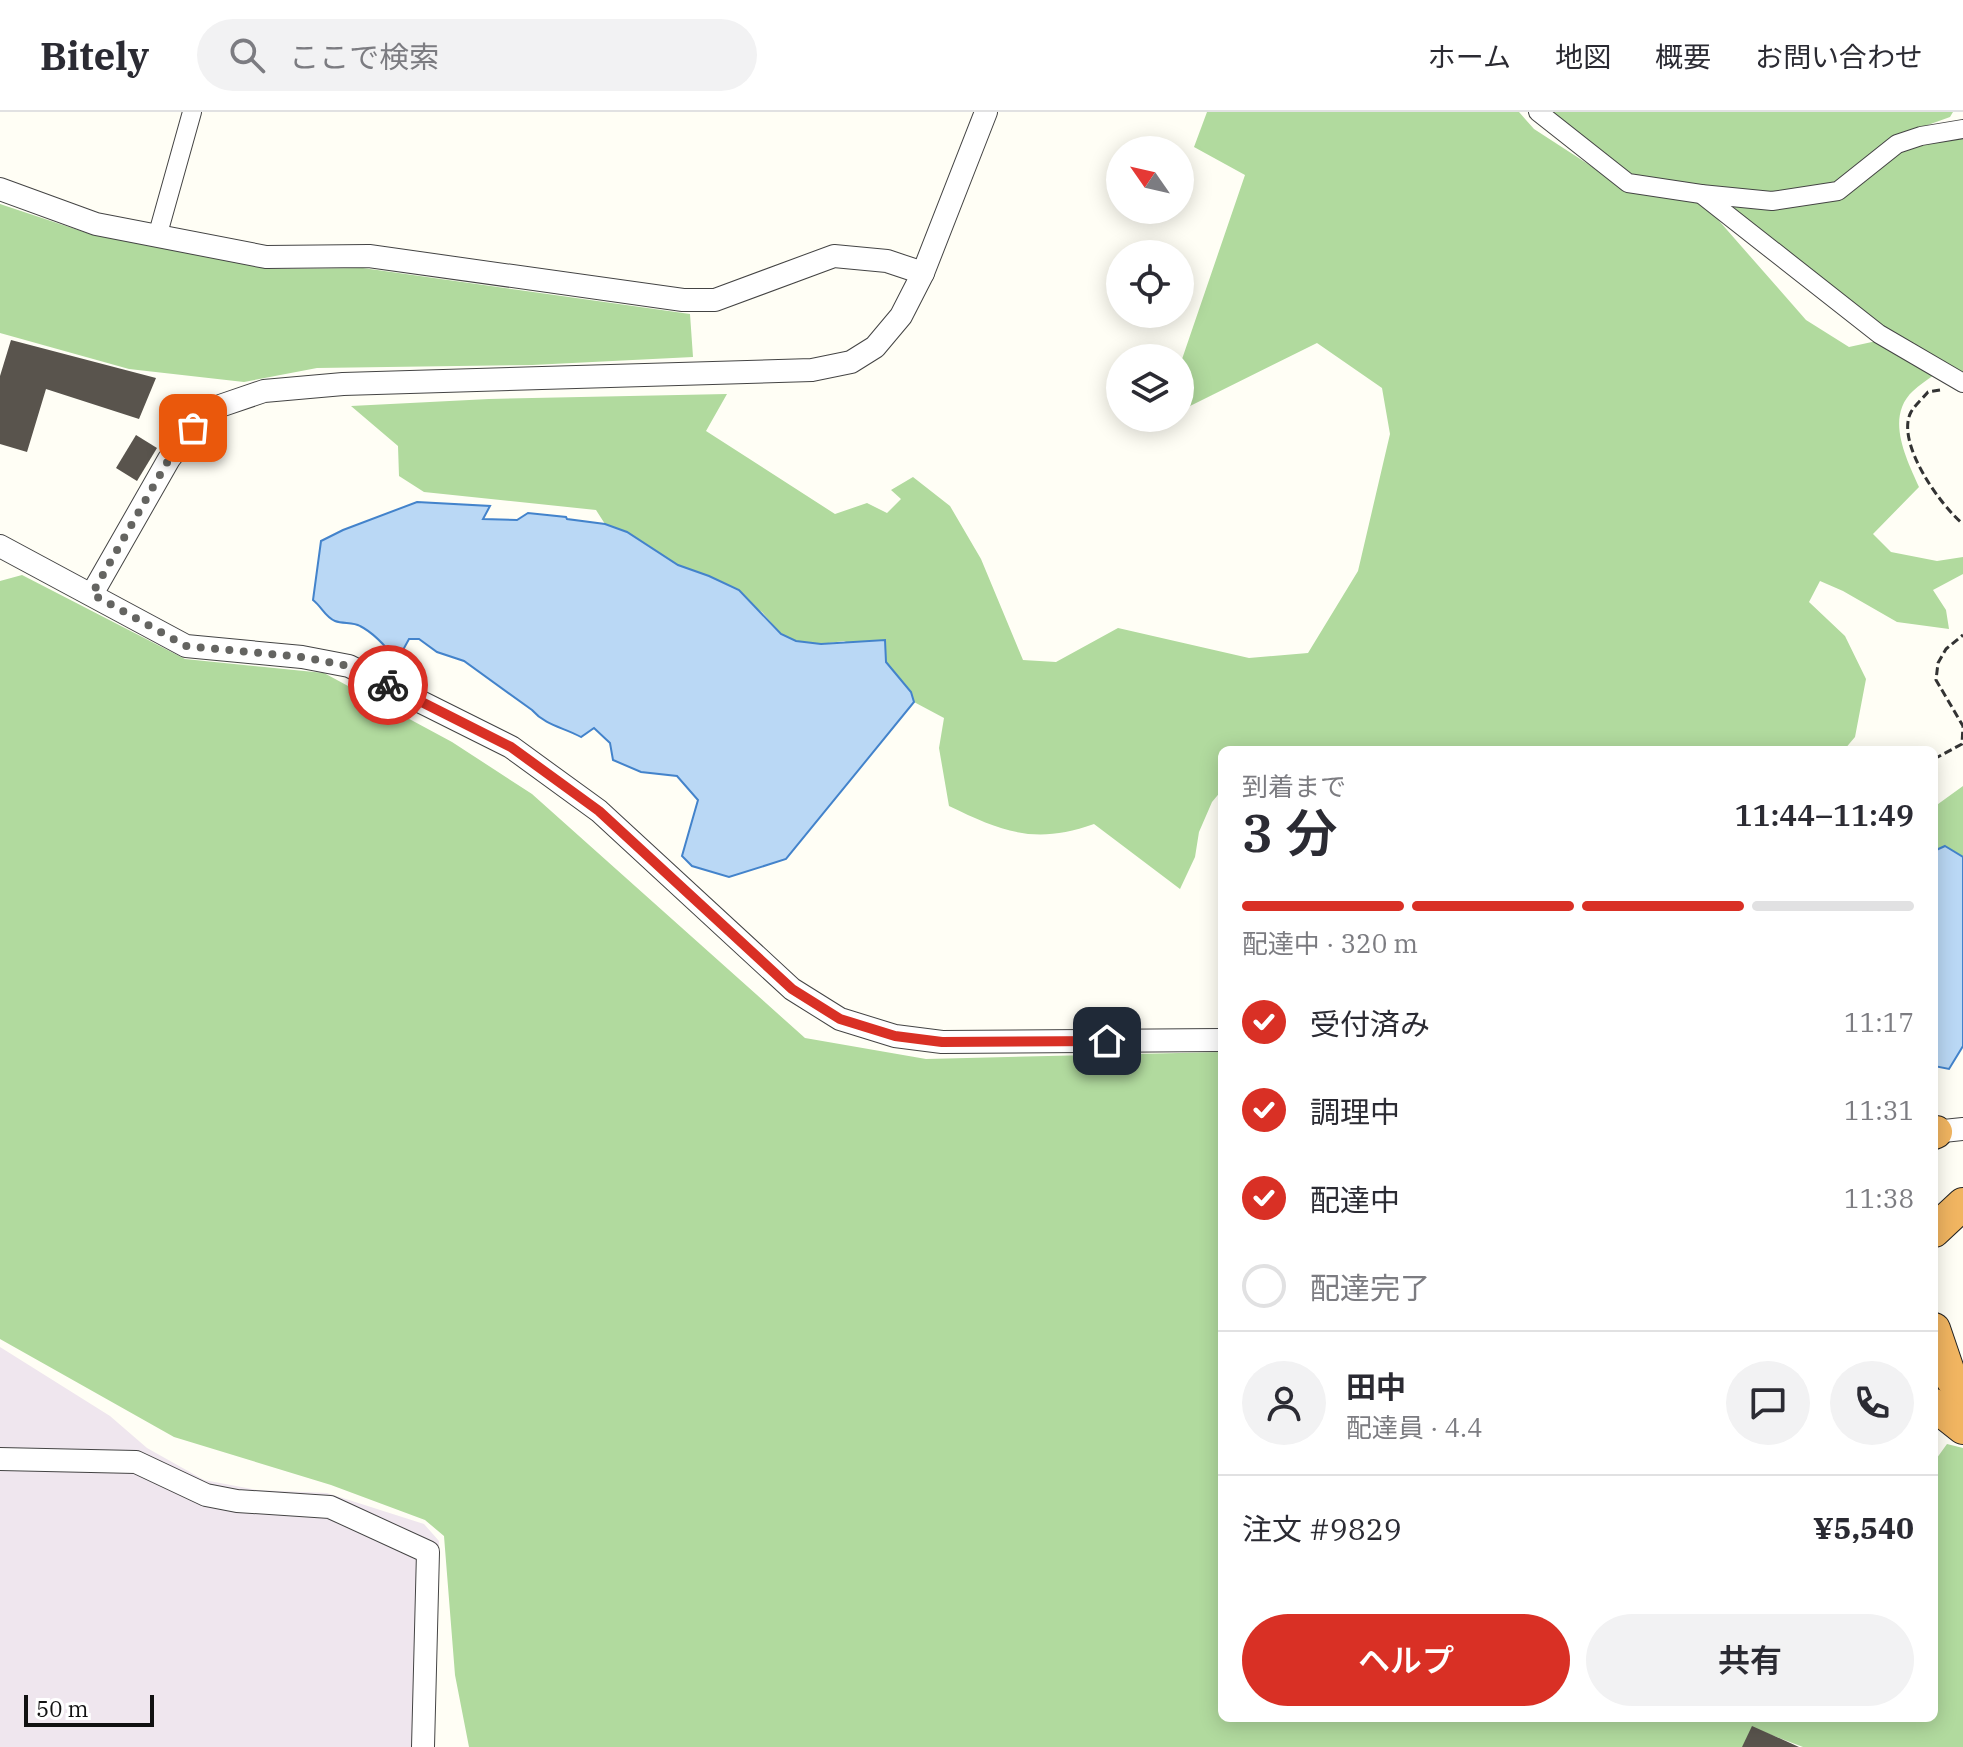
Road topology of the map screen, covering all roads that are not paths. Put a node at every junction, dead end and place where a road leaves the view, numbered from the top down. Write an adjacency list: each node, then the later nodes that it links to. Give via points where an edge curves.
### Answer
1 (192, 112): 7 (street)
2 (986, 112): 8 (street)
3 (1538, 112): 6 (street, via 1628,183)
4 (1963, 129): 6 (street, via 1897,144 1838,191 1772,201)
5 (0, 189): 7 (street, via 96,224)
6 (1701, 194): 9 (street, via 1879,334)
7 (157, 237): 8 (street, via 266,257 369,256 683,300 715,300 834,256 887,261)
8 (923, 273): 11 (street, via 901,316 875,347 851,362 812,370 343,384 264,391 217,407 169,459)
9 (1962, 382)
10 (0, 546): 11 (street)
11 (92, 594): 12 (street, via 186,646 349,666 511,747 599,811 792,989 840,1019 895,1036 942,1042)
12 (1218, 1040)
13 (1963, 1204): 14 (highway)
14 (1938, 1227)
15 (1938, 1341): 16 (highway)
16 (1963, 1396)
17 (1938, 1408): 18 (highway)
18 (1963, 1428)
19 (1938, 1431): 20 (highway)
20 (1963, 1438)
21 (0, 1459): 22 (street, via 136,1462 206,1495 330,1507 428,1552)
22 (423, 1747)

